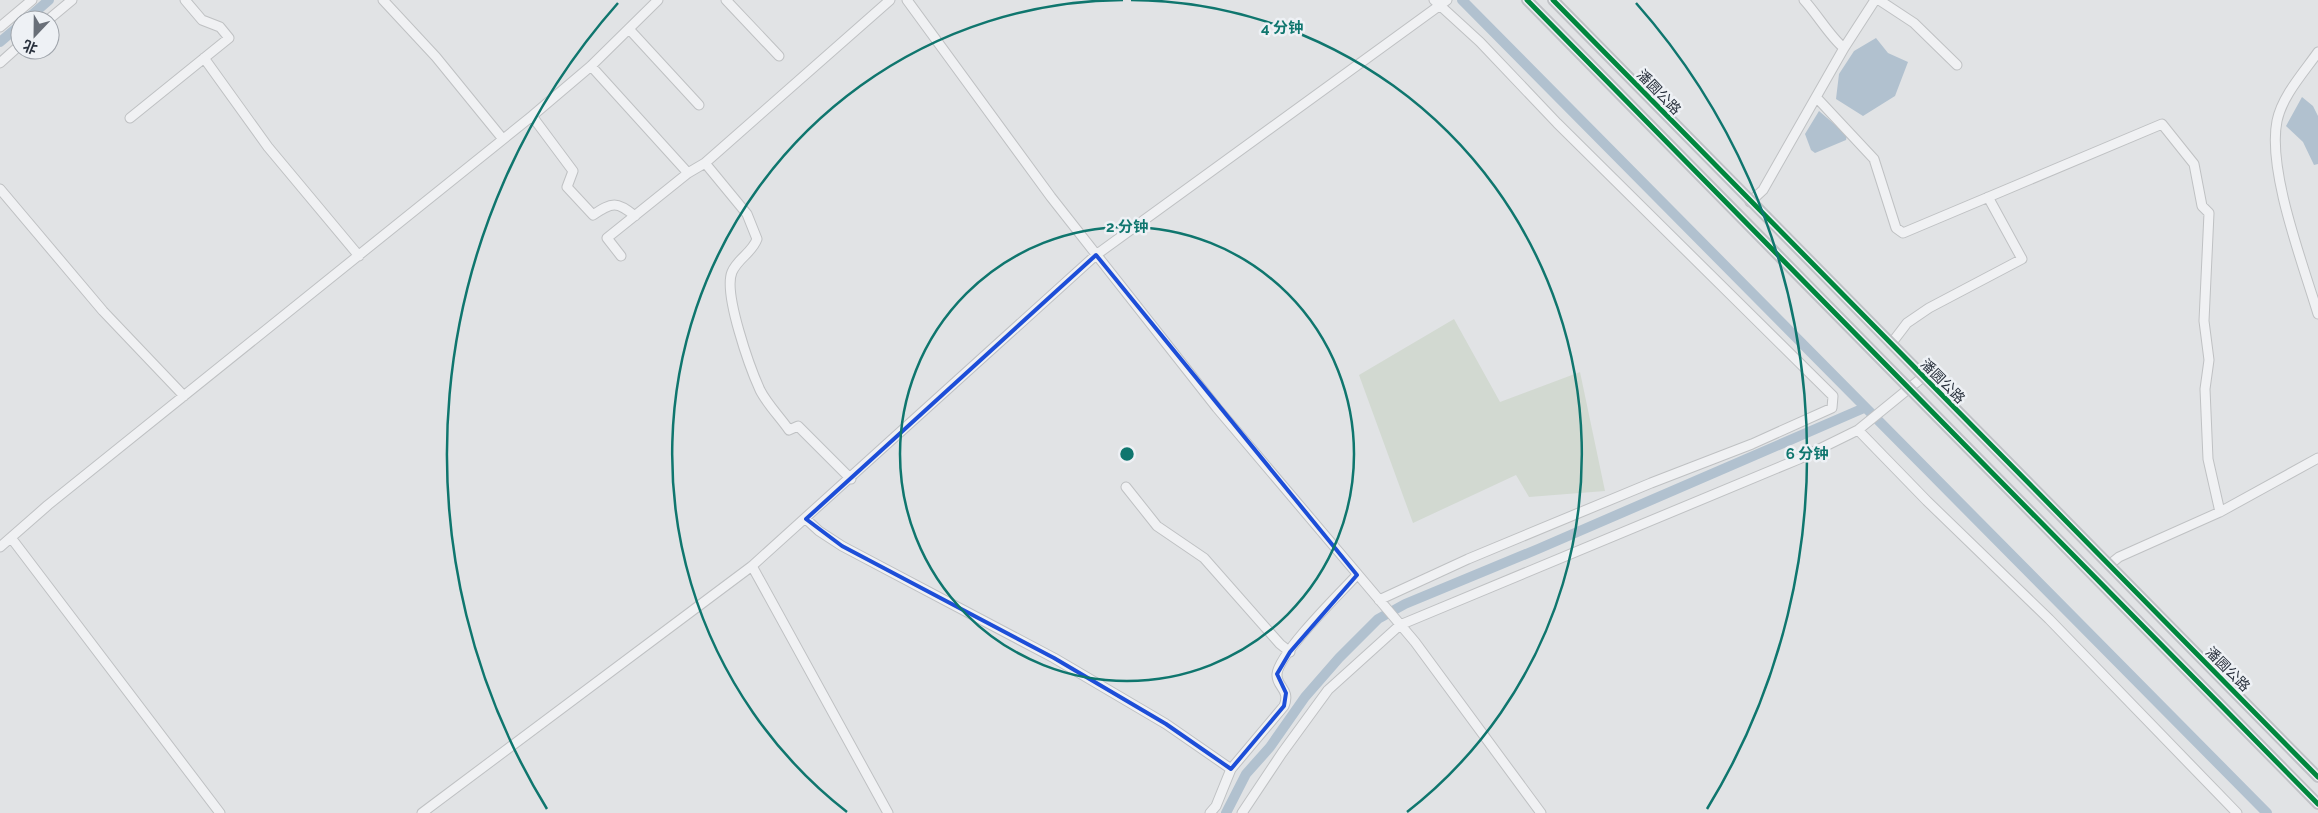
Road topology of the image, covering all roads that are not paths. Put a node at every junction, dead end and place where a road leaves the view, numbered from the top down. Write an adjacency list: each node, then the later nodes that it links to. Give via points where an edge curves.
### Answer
1 (32, 0): 15 (street)
2 (72, 0): 14 (street)
3 (185, 0): 21 (street, via 202,20 220,27 229,38)
4 (383, 0): 29 (street, via 436,57)
5 (658, 0): 16 (street)
6 (726, 0): 20 (street)
7 (890, 0): 30 (street)
8 (907, 0): 36 (street)
9 (1527, 0): 42 (main road)
10 (1553, 0): 34 (main road, 潘圆公路)
11 (1804, 0): 17 (street)
12 (1877, 0): 17 (street); 23 (street, via 1914,23)
13 (1440, 2): 36 (street); 55 (street, via 1557,123 1833,396 1832,408 1752,444 1468,559)
14 (60, 10)
15 (0, 27)
16 (629, 28): 24 (street); 26 (street)
17 (1844, 48): 25 (street)
18 (2318, 52): 39 (street, via 2288,95 2277,120 2276,164)
19 (10, 53): 22 (street)
20 (779, 56)
21 (204, 58): 28 (street); 37 (street, via 268,147)
22 (0, 62)
23 (1958, 65)
24 (591, 66): 27 (street); 31 (street)
25 (1816, 97): 33 (street, via 1874,159 1896,228 1903,233); 34 (street, via 1763,190)
26 (699, 105)
27 (532, 116): 29 (street); 35 (street, via 573,171 567,187 593,215 608,205 617,205)
28 (130, 118)
29 (502, 138): 37 (street)
30 (705, 163): 31 (street); 46 (street, via 747,214 757,239 754,249 738,262 730,285 740,334 761,390 789,430 798,426)
31 (688, 174): 35 (street)
32 (0, 189): 43 (street, via 103,311)
33 (1988, 197): 40 (street, via 2022,259 1929,308 1907,323); 48 (street, via 2162,124 2194,164 2202,206 2209,213 2204,321 2209,360 2205,389 2208,458)
34 (1750, 202): 40 (main road, 潘圆公路)
35 (635, 216): 38 (street, via 607,238)
36 (1096, 254): 46 (street); 54 (street, via 1217,408)
37 (359, 256): 43 (street)
38 (621, 256)
39 (2318, 314)
40 (1891, 344): 41 (main road, 潘圆公路)
41 (1923, 377): 42 (street); 52 (main road, 潘圆公路)
42 (1910, 389): 44 (street); 60 (main road)
43 (184, 396): 50 (street, via 48,504)
44 (1858, 430): 56 (street, via 1799,459); 67 (street, via 2049,619)
45 (2318, 458): 48 (street)
46 (851, 479): 49 (street)
47 (1126, 487): 57 (street, via 1157,526 1204,558)
48 (2220, 512): 52 (street, via 2119,557)
49 (806, 519): 53 (street); 58 (street, via 842,546 1071,668 1166,724)
50 (12, 539): 51 (street); 61 (street)
51 (0, 547)
52 (2109, 565): 59 (main road, 潘圆公路)
53 (752, 566): 62 (street); 63 (street)
54 (1357, 575): 55 (street); 57 (street, via 1310,625)
55 (1380, 602): 56 (street)
56 (1398, 623): 65 (street, via 1328,690); 66 (street)
57 (1290, 652): 58 (street, via 1277,674 1286,692 1284,706)
58 (1231, 769): 64 (street)
59 (2318, 776)
60 (2318, 804)
61 (220, 813)
62 (422, 813)
63 (888, 813)
64 (1210, 813)
65 (1242, 813)
66 (1541, 813)
67 (2237, 813)

